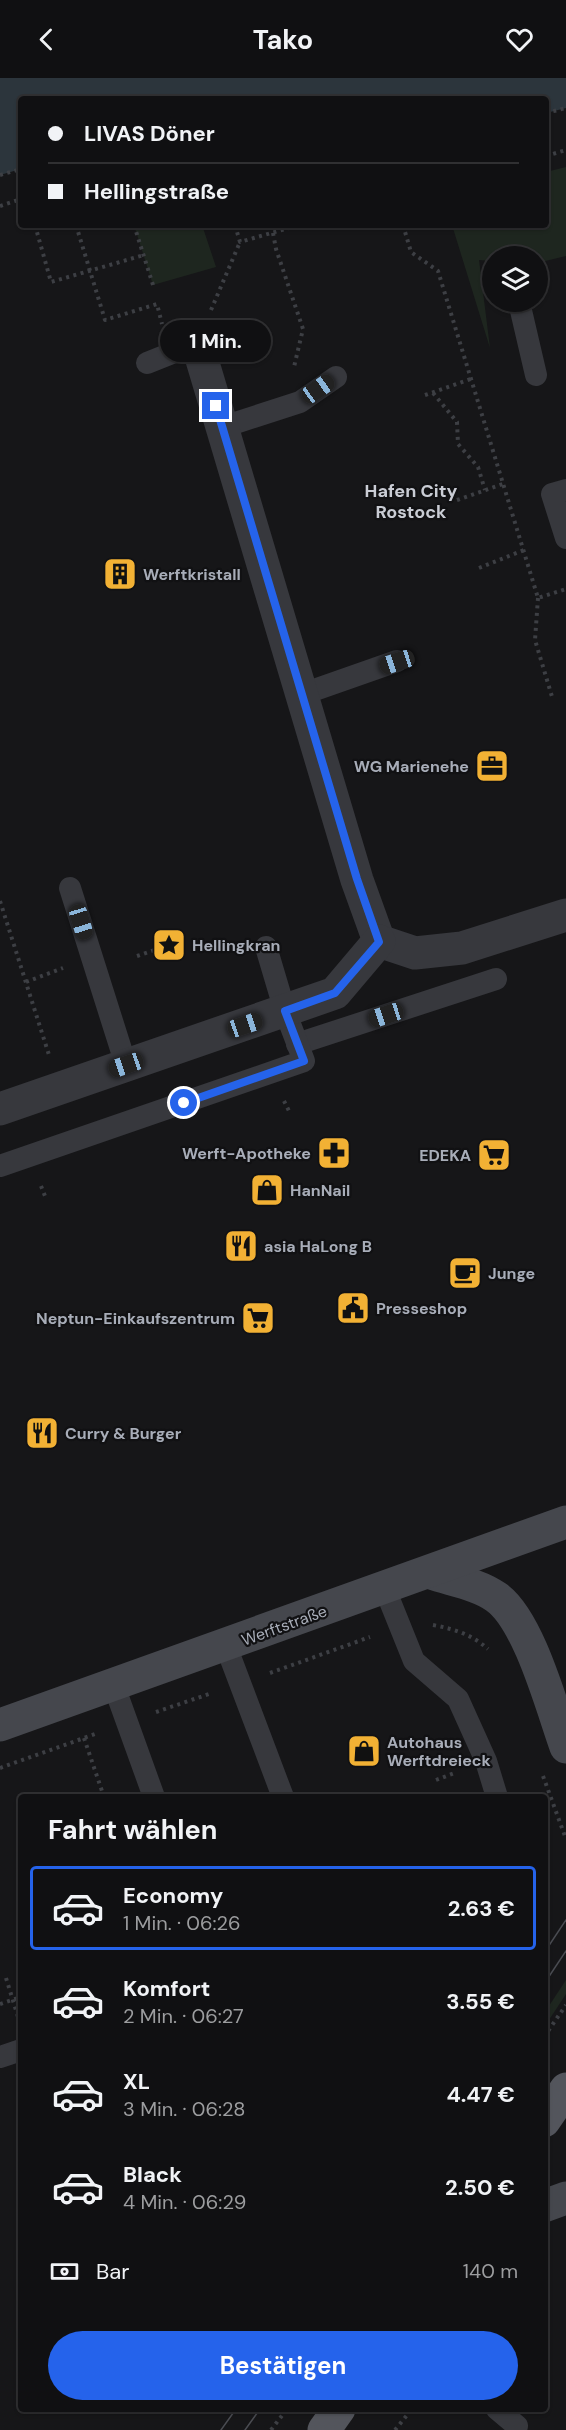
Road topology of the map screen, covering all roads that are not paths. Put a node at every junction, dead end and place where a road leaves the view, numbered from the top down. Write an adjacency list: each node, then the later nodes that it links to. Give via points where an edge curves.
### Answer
1 (521, 312): 4 (lane)
2 (184, 348): 3 (lane); 6 (street)
3 (147, 363)
4 (536, 375)
5 (336, 377): 6 (lane, via 300,402)
6 (223, 427): 10 (street)
7 (559, 492): 8 (lane)
8 (566, 538)
9 (397, 662): 10 (lane)
10 (303, 694): 13 (street)
11 (70, 888): 18 (lane)
12 (566, 915): 13 (street, via 462,948 415,953)
13 (379, 942): 16 (street, via 335,993)
14 (266, 947): 16 (lane)
15 (496, 979): 17 (lane)
16 (285, 1011): 17 (lane); 18 (street)
17 (297, 1044): 20 (lane, via 304,1061)
18 (126, 1065): 19 (street)
19 (0, 1109)
20 (0, 1167)
21 (566, 1522): 22 (street, Werftstraße)
22 (430, 1573): 23 (street, Werftstraße); 27 (street, via 496,1597 509,1610 522,1627)
23 (385, 1589): 24 (street, Werftstraße); 30 (lane, via 414,1661 458,1699)
24 (226, 1646): 25 (street, Werftstraße); 29 (lane)
25 (114, 1686): 26 (street, Werftstraße); 28 (lane)
26 (0, 1725)
27 (566, 1747)
28 (153, 1794)
29 (282, 1794)
30 (496, 1794)
31 (18, 2051): 32 (lane)
32 (0, 2057)
33 (566, 2090): 34 (main road)
34 (548, 2115)
35 (566, 2198): 36 (street)
36 (548, 2205)
37 (337, 2412): 40 (main road)
38 (501, 2412): 39 (lane)
39 (517, 2426)
40 (324, 2430)

